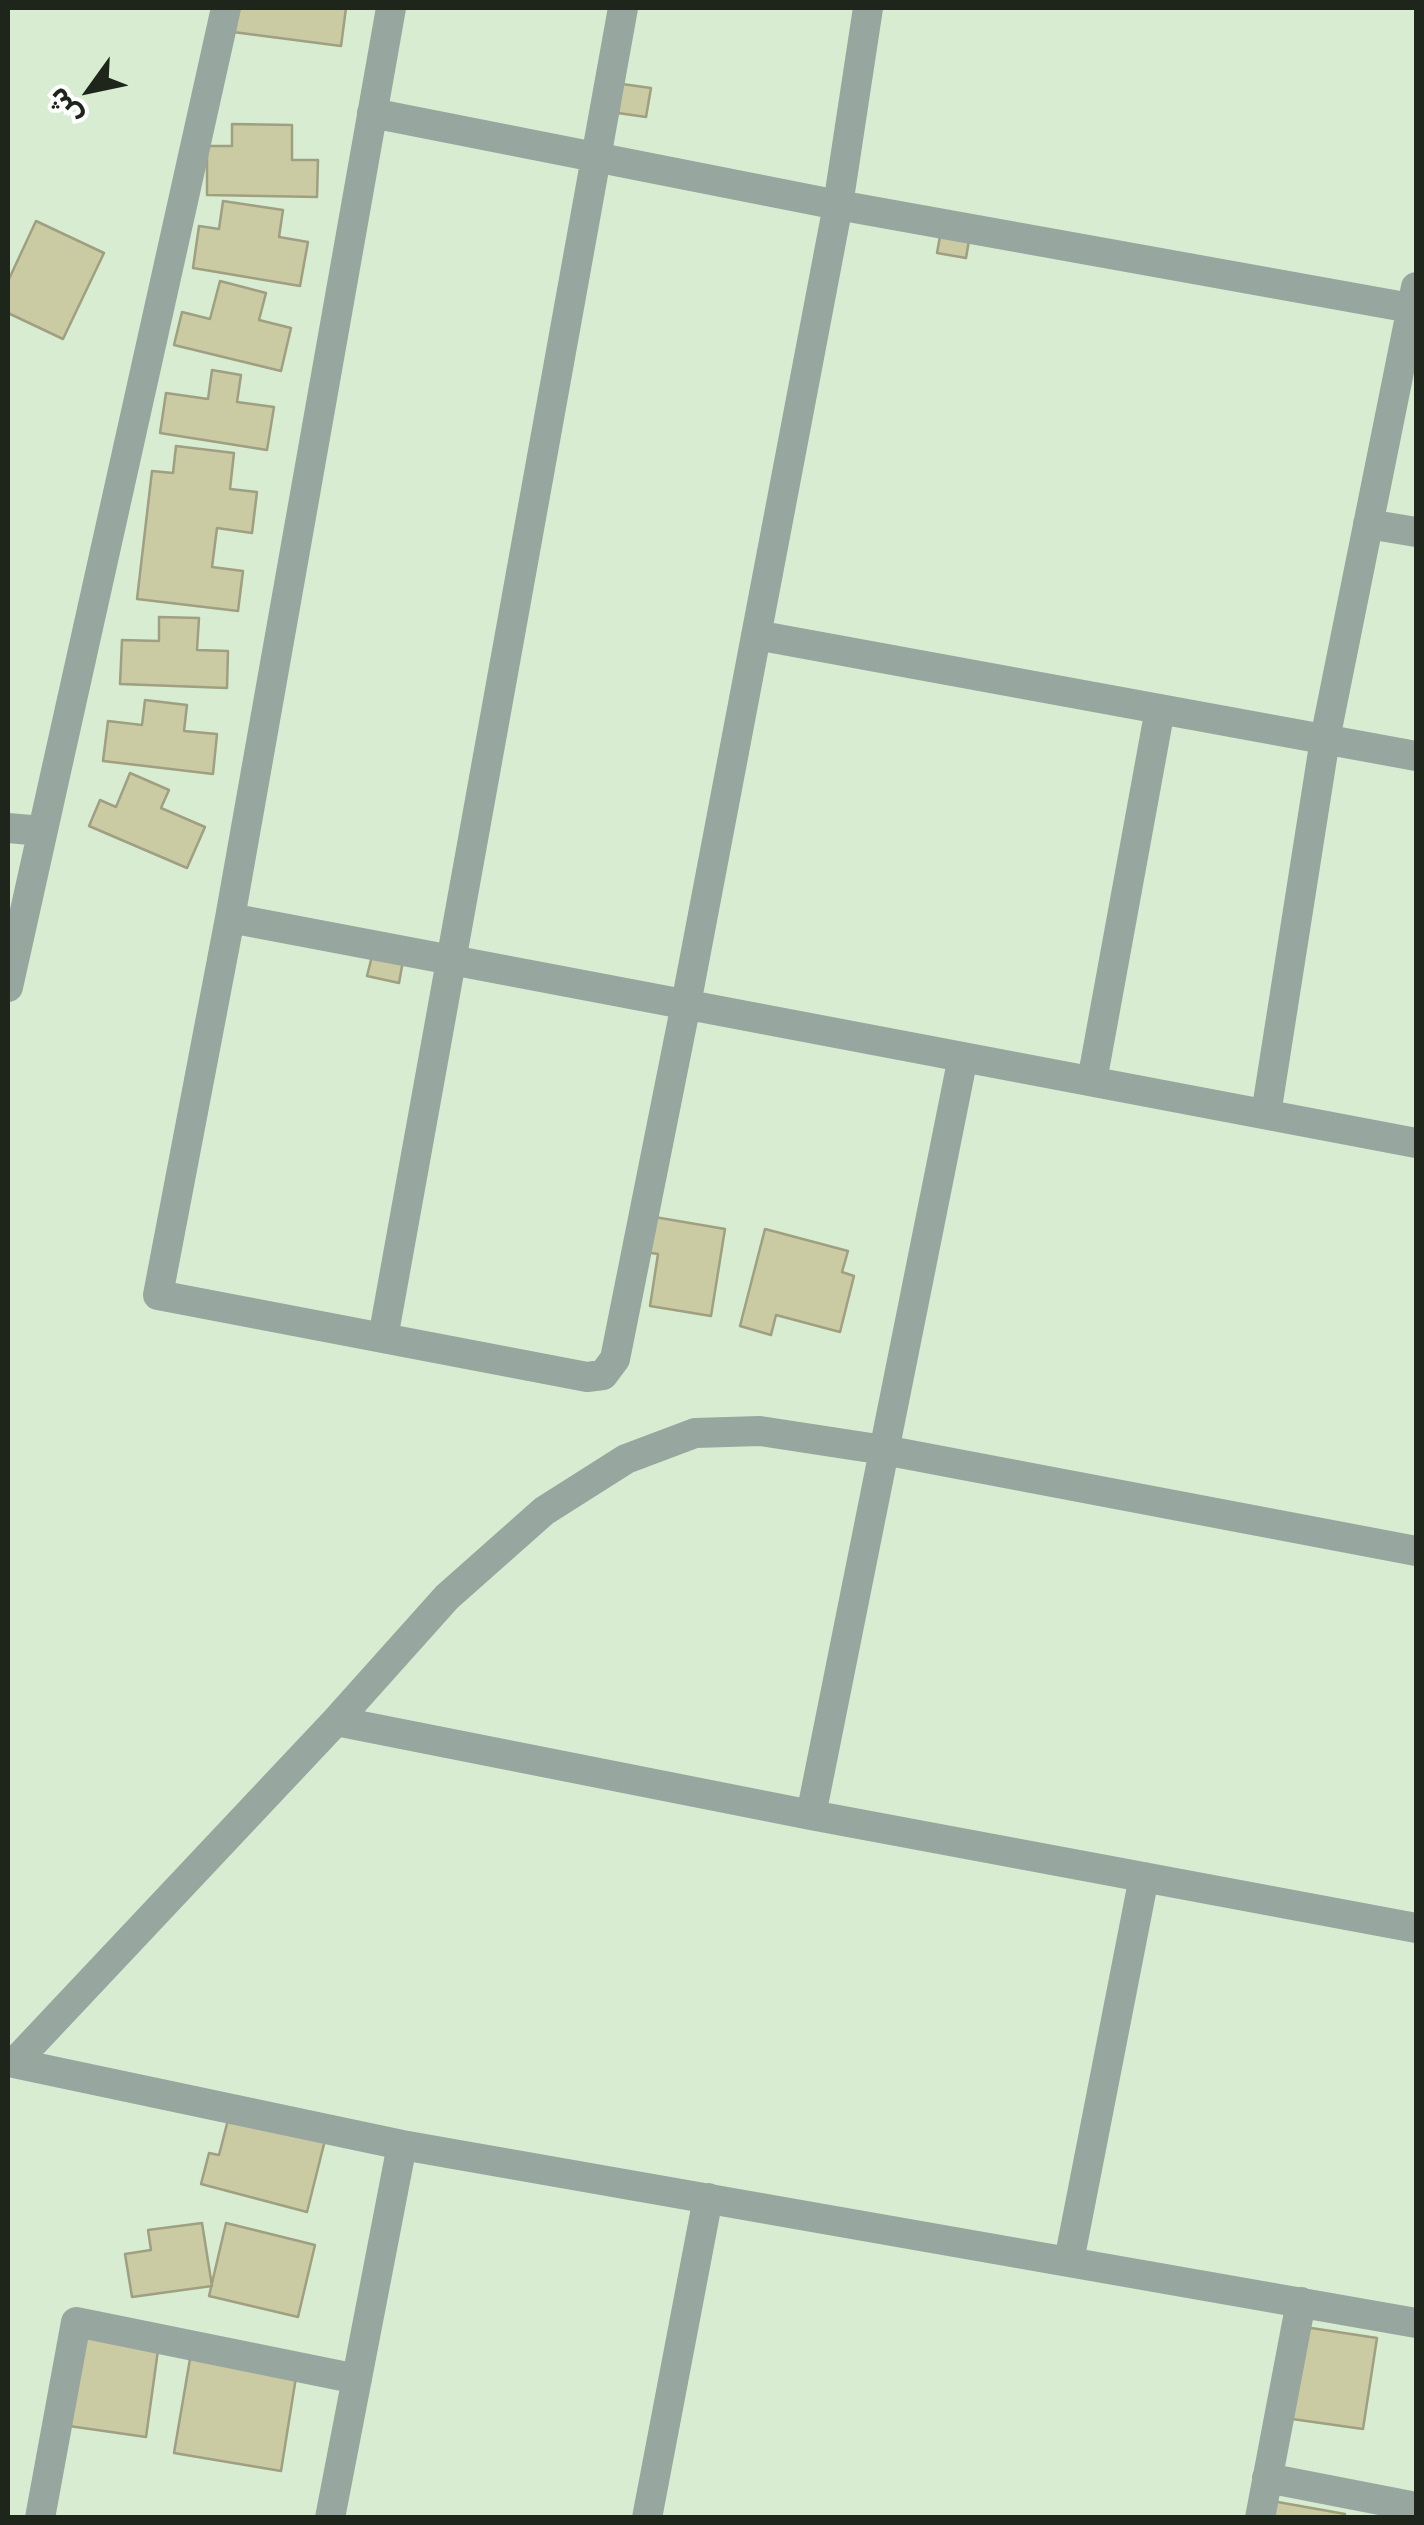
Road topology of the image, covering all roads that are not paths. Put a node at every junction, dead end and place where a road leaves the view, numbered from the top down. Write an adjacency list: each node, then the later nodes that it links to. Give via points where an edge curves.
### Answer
1 (226, 8): 16 (street)
2 (391, 8): 5 (street)
3 (623, 8): 6 (street)
4 (868, 8): 7 (street)
5 (372, 114): 6 (street); 17 (street)
6 (596, 157): 7 (street); 18 (street)
7 (838, 204): 8 (street); 11 (street)
8 (1415, 302): 9 (street)
9 (1368, 524): 10 (street); 13 (street)
10 (1416, 532)
11 (756, 635): 12 (street); 20 (street)
12 (1160, 709): 13 (street); 22 (street)
13 (1325, 739): 14 (street); 23 (street)
14 (1416, 756)
15 (8, 828): 16 (street)
16 (42, 831): 19 (street)
17 (230, 918): 18 (street); 25 (street, via 158,1295)
18 (451, 960): 20 (street); 25 (street)
19 (8, 987)
20 (686, 1004): 21 (street); 25 (street, via 615,1360 603,1375)
21 (963, 1056): 22 (street); 26 (street)
22 (1092, 1081): 23 (street)
23 (1266, 1114): 24 (street)
24 (1416, 1142)
25 (383, 1338)
26 (884, 1450): 27 (street); 28 (street, via 760,1431 694,1433 626,1459 544,1510 447,1597); 29 (street)
27 (1416, 1550)
28 (336, 1721): 29 (street); 32 (street, via 14,2064)
29 (811, 1815): 30 (street)
30 (1144, 1877): 31 (street); 34 (street)
31 (1416, 1928)
32 (402, 2145): 33 (street); 37 (street)
33 (708, 2198): 34 (street); 42 (street)
34 (1070, 2261): 35 (street)
35 (1301, 2302): 36 (street); 38 (street)
36 (1416, 2322)
37 (357, 2379): 40 (street, via 76,2322); 41 (street)
38 (1268, 2478): 39 (street); 43 (street)
39 (1416, 2507)
40 (40, 2518)
41 (330, 2518)
42 (647, 2518)
43 (1260, 2518)

